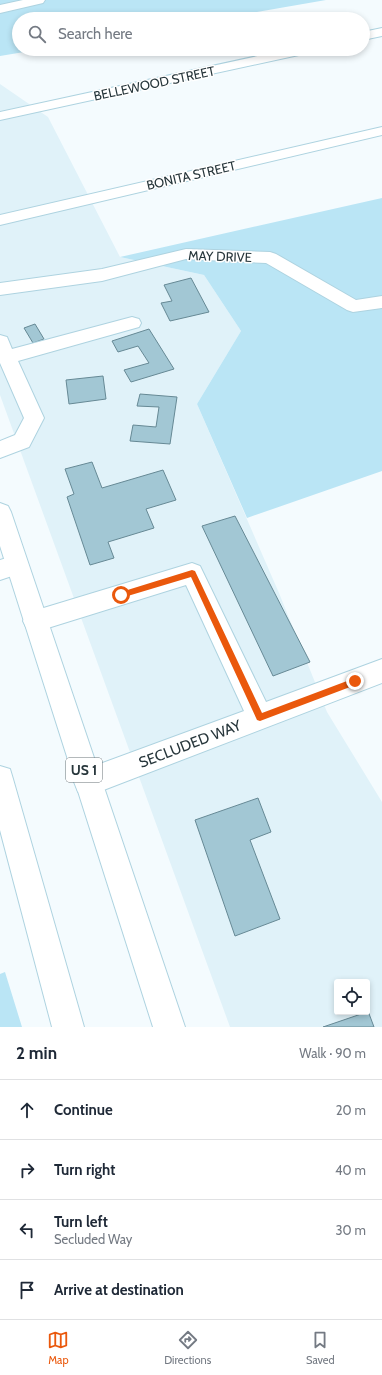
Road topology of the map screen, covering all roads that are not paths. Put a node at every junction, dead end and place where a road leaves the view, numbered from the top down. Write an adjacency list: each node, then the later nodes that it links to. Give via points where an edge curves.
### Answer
1 (39, 0): 2 (street)
2 (0, 8)
3 (382, 32): 4 (street)
4 (370, 35)
5 (276, 56): 6 (street, BELLEWOOD STREET)
6 (0, 116)
7 (382, 131): 8 (street, BONITA STREET)
8 (0, 220)
9 (0, 290): 10 (street, MAY DRIVE, via 102,276 186,254 270,258 353,306)
10 (382, 302)
11 (132, 323): 12 (street)
12 (3, 349): 13 (street, via 34,418 22,441)
13 (0, 450)
14 (0, 512): 15 (street, US 1)
15 (8, 568): 16 (street, US 1)
16 (35, 621): 18 (street, via 192,573); 20 (street, US 1)
17 (382, 671): 18 (street, SECLUDED WAY)
18 (260, 718): 20 (street, SECLUDED WAY)
19 (0, 779): 21 (street)
20 (88, 782): 22 (street, US 1)
21 (68, 1027)
22 (169, 1027)

